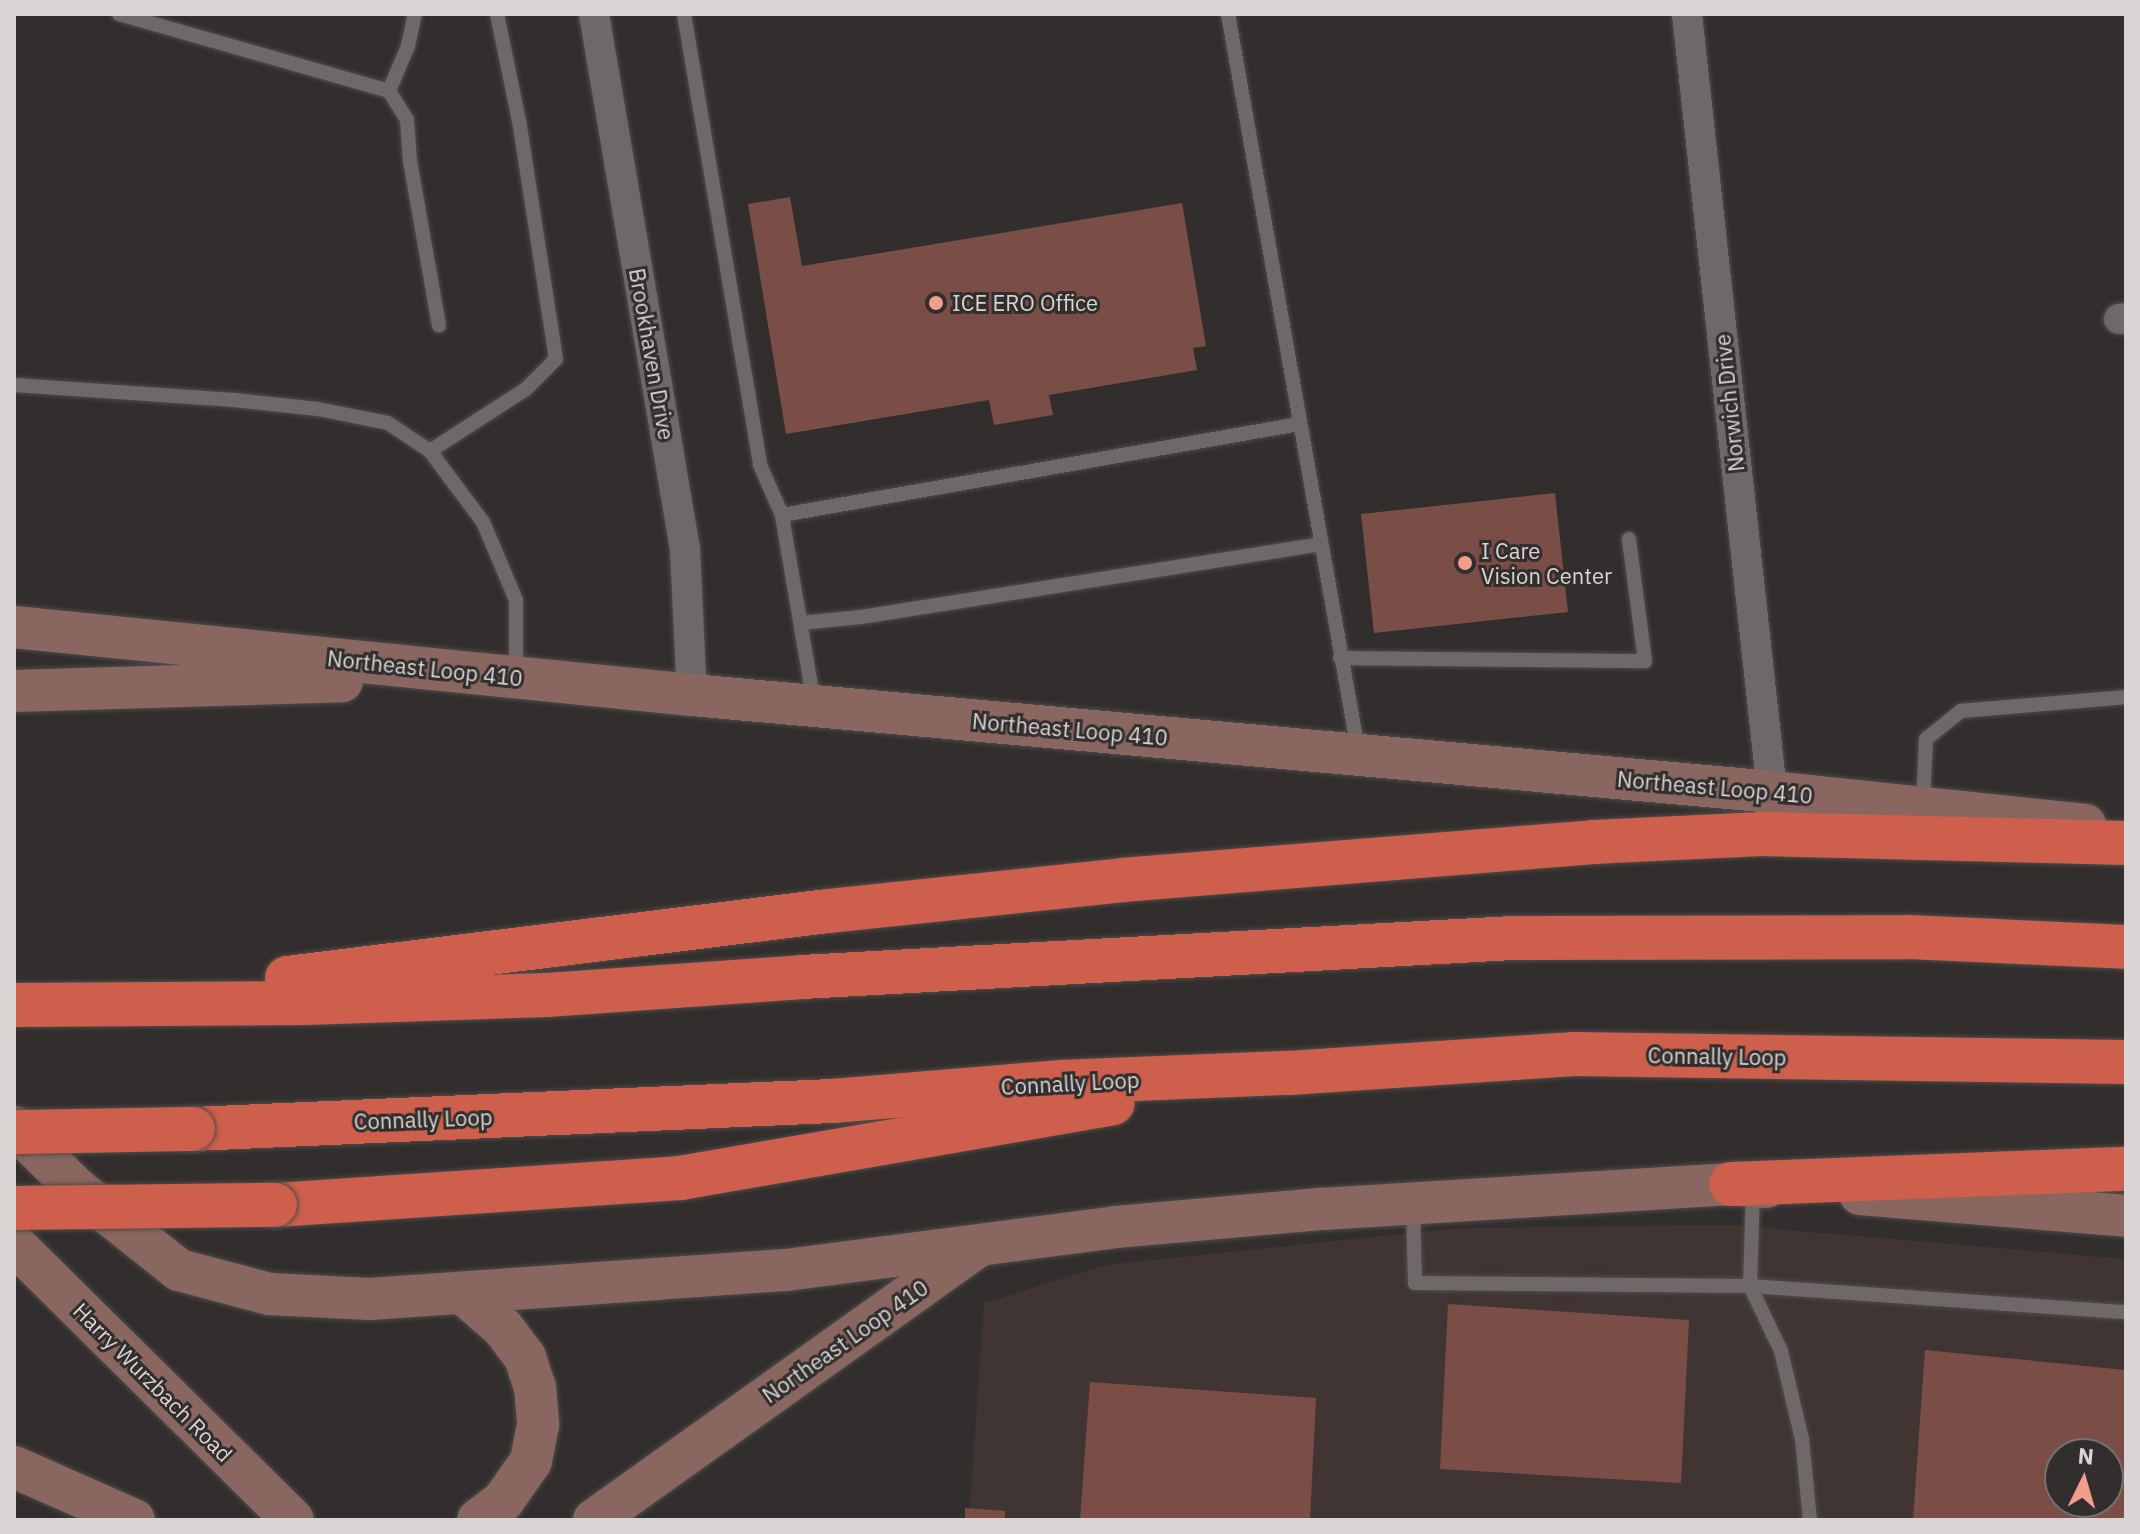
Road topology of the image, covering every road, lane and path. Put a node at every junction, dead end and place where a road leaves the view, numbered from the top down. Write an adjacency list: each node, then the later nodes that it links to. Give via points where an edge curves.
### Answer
1 (119, 14): 8 (lane)
2 (415, 14): 8 (lane)
3 (497, 14): 12 (lane, via 556,359 526,389)
4 (594, 14): 21 (street, Brookhaven Drive, via 685,549)
5 (684, 14): 13 (lane, via 760,465)
6 (1228, 14): 11 (lane)
7 (1687, 14): 25 (street, Norwich Drive)
8 (389, 91): 9 (lane, via 407,120)
9 (439, 325)
10 (14, 385): 12 (lane, via 318,409 388,423)
11 (1299, 424): 13 (lane); 15 (lane)
12 (430, 451): 19 (lane, via 483,522 512,588)
13 (782, 515): 16 (lane)
14 (1629, 539): 18 (lane, via 1645,661)
15 (1320, 544): 16 (lane); 18 (lane)
16 (801, 623): 23 (lane)
17 (14, 627): 19 (main road, Northeast Loop 410)
18 (1340, 658): 24 (lane)
19 (515, 676): 20 (main road); 21 (main road, Northeast Loop 410)
20 (14, 691)
21 (692, 695): 23 (main road, Northeast Loop 410)
22 (2126, 697): 26 (lane, via 1961,711 1926,739)
23 (814, 706): 24 (main road, Northeast Loop 410)
24 (1359, 754): 25 (main road, Northeast Loop 410)
25 (1772, 792): 26 (main road, Northeast Loop 410)
26 (1923, 808): 27 (main road, Northeast Loop 410)
27 (2126, 829)
28 (2126, 843): 31 (highway, via 1762,834 1350,860 828,911)
29 (2126, 947): 31 (highway, via 1908,937 1514,938 547,995)
30 (14, 1005): 31 (highway)
31 (59, 1007)
32 (2126, 1062): 33 (highway, Connally Loop, via 1574,1054)
33 (1289, 1073): 34 (highway, Connally Loop, bridge, via 1061,1082 833,1101 193,1129); 38 (highway, bridge, via 680,1178 275,1205)
34 (14, 1129): 43 (main road, via 77,1189 179,1270 269,1294 370,1299)
35 (2126, 1169): 36 (highway)
36 (1742, 1185): 37 (main road, Northeast Loop 410); 39 (main road, Northeast Loop 410); 42 (lane)
37 (1413, 1203): 41 (main road, Northeast Loop 410, via 1115,1227); 42 (lane, via 1415,1283)
38 (14, 1208)
39 (2126, 1216)
40 (14, 1244): 47 (main road, Harry Wurzbach Road)
41 (981, 1244): 43 (main road, via 786,1270); 49 (main road, Northeast Loop 410)
42 (1750, 1286): 44 (lane); 50 (lane, via 1781,1351 1802,1439)
43 (465, 1295): 48 (main road, via 503,1328 525,1357 535,1387 538,1425 531,1461 503,1501)
44 (2126, 1312)
45 (14, 1467): 46 (main road)
46 (134, 1520)
47 (293, 1520)
48 (478, 1520)
49 (594, 1520)
50 (1810, 1520)

